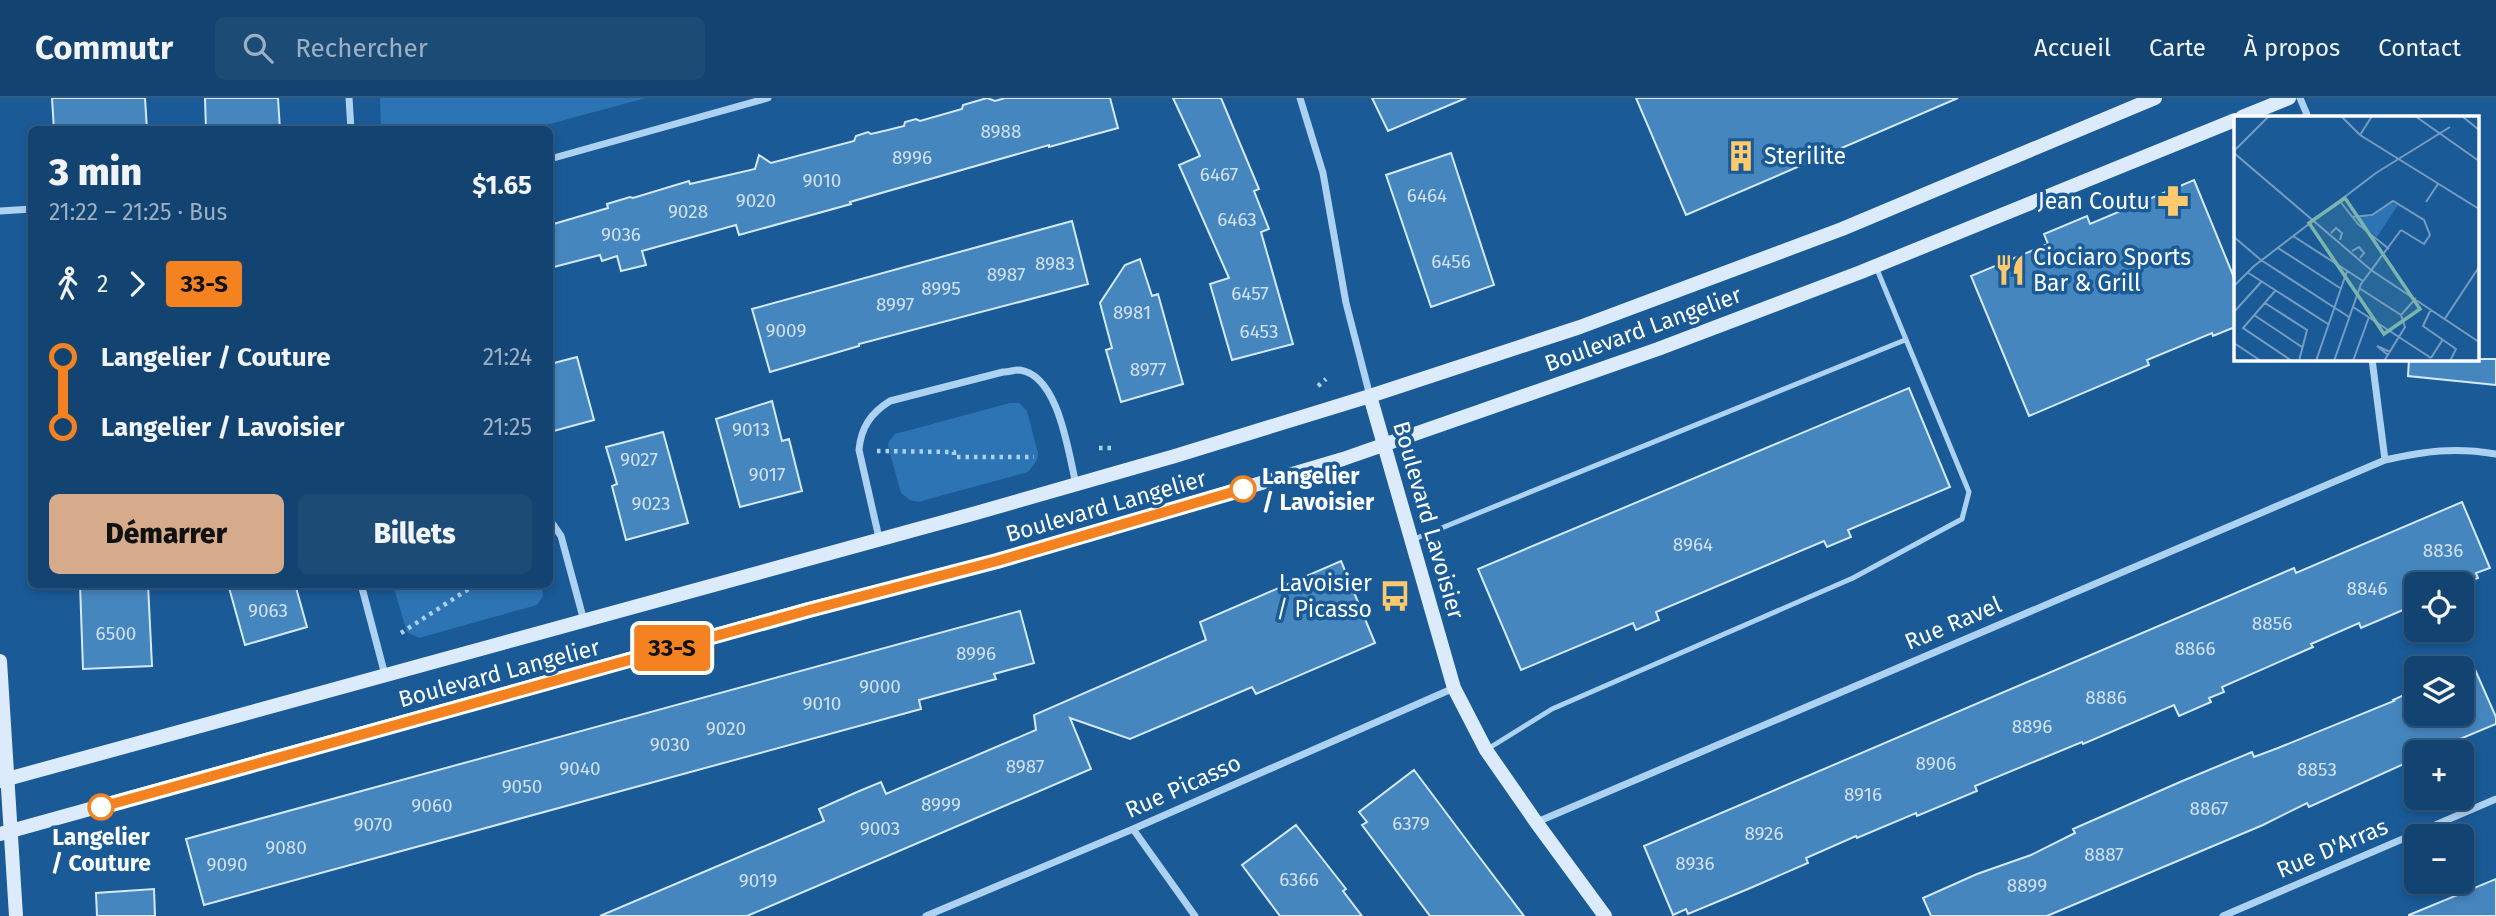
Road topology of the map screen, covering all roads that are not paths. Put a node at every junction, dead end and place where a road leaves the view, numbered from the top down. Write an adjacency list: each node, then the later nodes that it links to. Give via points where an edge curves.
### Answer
1 (349, 98): 10 (street)
2 (768, 98): 11 (street)
3 (1300, 98): 17 (street, Boulevard Lavoisier, via 1323,173 1346,303)
4 (2155, 98): 17 (main road, Boulevard Langelier, via 1842,229 1580,327)
5 (2289, 98): 7 (main road)
6 (2300, 98): 8 (street)
7 (2244, 116)
8 (2308, 116)
9 (2234, 120): 14 (main road, Boulevard Langelier)
10 (351, 126)
11 (553, 158)
12 (28, 209): 13 (street)
13 (0, 211)
14 (1875, 267): 15 (lane); 18 (main road, Boulevard Langelier)
15 (1905, 340): 24 (lane); 30 (lane, via 1969,492 1962,519 1853,578 1552,709)
16 (2372, 360): 20 (street)
17 (1370, 396): 18 (main road, Boulevard Lavoisier); 21 (main road, Boulevard Langelier)
18 (1384, 446): 24 (main road, Boulevard Lavoisier); 35 (main road, Boulevard Langelier, via 986,564)
19 (2496, 454): 20 (street, Rue Ravel, via 2431,450)
20 (2385, 460): 33 (street, Rue Ravel)
21 (1076, 485): 23 (main road, Boulevard Langelier); 23 (street, Boulevard Langelier, via 1056,405 1035,377 1020,370 890,401 876,410 860,436 859,450)
22 (553, 524): 26 (street, Boulevard Langelier, via 562,536)
23 (879, 538): 26 (main road, Boulevard Langelier)
24 (1410, 540): 29 (main road, Boulevard Lavoisier)
25 (362, 588): 28 (street, Boulevard Langelier)
26 (584, 622): 28 (main road, Boulevard Langelier)
27 (0, 661): 31 (main road)
28 (384, 675): 31 (main road, Boulevard Langelier)
29 (1454, 688): 30 (main road, Boulevard Lavoisier); 34 (street, Rue Picasso)
30 (1486, 750): 33 (main road, Boulevard Lavoisier)
31 (4, 780): 35 (main road)
32 (2496, 799): 40 (street, Rue D'Arras)
33 (1536, 822): 39 (main road, Boulevard Lavoisier)
34 (1133, 829): 37 (street, Rue Picasso); 38 (street)
35 (5, 833): 36 (main road)
36 (16, 916)
37 (926, 916)
38 (1195, 916)
39 (1605, 916)
40 (2223, 916)

